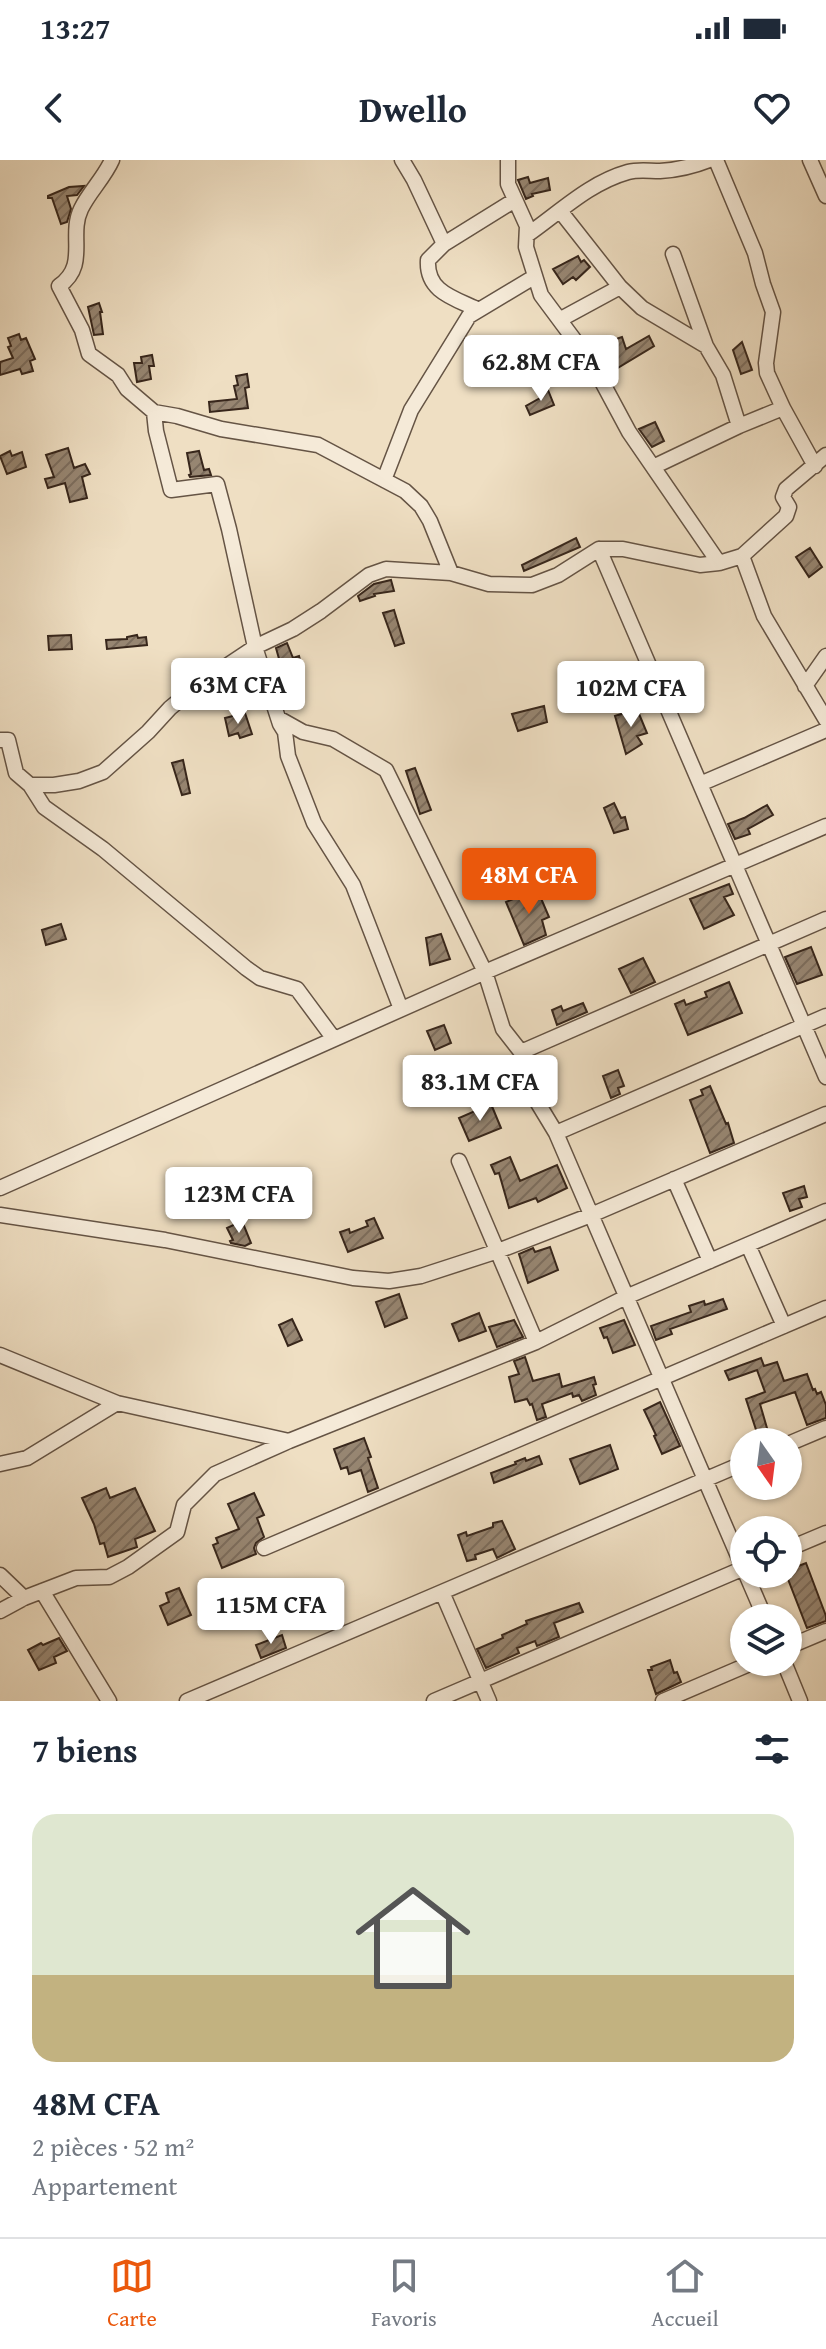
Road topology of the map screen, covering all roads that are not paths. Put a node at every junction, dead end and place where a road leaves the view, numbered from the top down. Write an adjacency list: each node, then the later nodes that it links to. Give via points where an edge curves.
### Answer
1 (112, 160): 19 (street, via 79,211 76,264 59,286 89,354)
2 (402, 160): 11 (street)
3 (508, 160): 8 (street, via 508,184)
4 (709, 160): 9 (street, via 605,179)
5 (716, 160): 18 (street, via 773,312 767,373)
6 (810, 160): 7 (street)
7 (826, 196)
8 (515, 200): 10 (street); 11 (street)
9 (561, 212): 10 (street); 14 (street)
10 (527, 235): 13 (street)
11 (444, 244): 15 (street, via 428,260 430,280 437,289)
12 (673, 254): 17 (street)
13 (534, 277): 15 (street); 16 (street)
14 (620, 287): 16 (street); 17 (street, via 642,308)
15 (479, 310): 23 (street, via 469,316 411,410)
16 (561, 319): 22 (street)
17 (706, 346): 20 (street, via 723,375)
18 (783, 408): 20 (street); 21 (street)
19 (154, 412): 23 (street, via 318,445); 28 (street, via 171,490 217,484)
20 (739, 426): 22 (street)
21 (821, 460): 25 (street, via 786,489 786,516)
22 (653, 467): 26 (street)
23 (384, 480): 27 (street, via 421,506)
24 (599, 549): 26 (street, via 700,565); 27 (street, via 532,585 489,584); 35 (street)
25 (742, 556): 26 (street); 30 (street, via 764,616)
26 (719, 563)
27 (451, 573): 28 (street, via 386,569 369,575 312,617)
28 (255, 647): 31 (street); 36 (street, via 170,708 103,772 79,781)
29 (826, 656): 30 (street)
30 (805, 686): 32 (street)
31 (278, 718): 41 (street, via 303,732 333,739 386,770); 42 (street, via 314,823 353,885)
32 (826, 720)
33 (826, 730): 35 (street)
34 (0, 740): 36 (street, via 8,740 16,773)
35 (700, 784): 38 (street)
36 (30, 785): 45 (street, via 44,807 246,968 297,989)
37 (826, 826): 38 (street)
38 (735, 865): 40 (street); 41 (street)
39 (826, 919): 40 (street)
40 (769, 943): 44 (street); 46 (street)
41 (485, 972): 42 (street); 46 (street, via 503,1029)
42 (401, 1009): 45 (street)
43 (826, 1016): 44 (street)
44 (804, 1026): 47 (street); 49 (street)
45 (334, 1039): 52 (street)
46 (521, 1052): 49 (street, via 533,1095)
47 (826, 1077)
48 (826, 1114): 51 (street)
49 (556, 1133): 55 (street)
50 (459, 1161): 57 (street)
51 (674, 1179): 55 (street); 58 (street)
52 (0, 1188)
53 (826, 1211): 56 (street)
54 (0, 1215): 57 (street, via 389,1281)
55 (591, 1215): 57 (street); 59 (street)
56 (748, 1245): 58 (street); 61 (street)
57 (498, 1251): 62 (street)
58 (710, 1261): 59 (street)
59 (626, 1297): 62 (street); 64 (street)
60 (826, 1308): 61 (street)
61 (784, 1326): 64 (street)
62 (536, 1342): 68 (street)
63 (0, 1355): 65 (street)
64 (662, 1378): 71 (street); 75 (street)
65 (117, 1403): 68 (street); 69 (street, via 27,1458)
66 (826, 1428): 67 (street)
67 (802, 1438)
68 (289, 1441): 78 (street, via 215,1474 184,1505 177,1532 128,1567 109,1577 76,1578)
69 (0, 1464)
70 (730, 1469): 71 (street)
71 (705, 1479): 73 (street); 79 (street)
72 (826, 1533): 74 (street)
73 (730, 1537)
74 (802, 1543)
75 (264, 1548)
76 (0, 1575): 80 (street)
77 (730, 1576): 86 (street)
78 (42, 1591): 80 (street); 87 (street)
79 (442, 1592): 86 (street); 88 (street)
80 (24, 1598): 81 (street)
81 (0, 1611)
82 (826, 1631): 83 (street)
83 (802, 1641)
84 (730, 1672): 91 (street)
85 (790, 1676): 92 (street)
86 (480, 1681): 89 (street); 90 (street)
87 (109, 1701)
88 (187, 1701)
89 (434, 1701)
90 (489, 1701)
91 (663, 1701)
92 (800, 1701)

